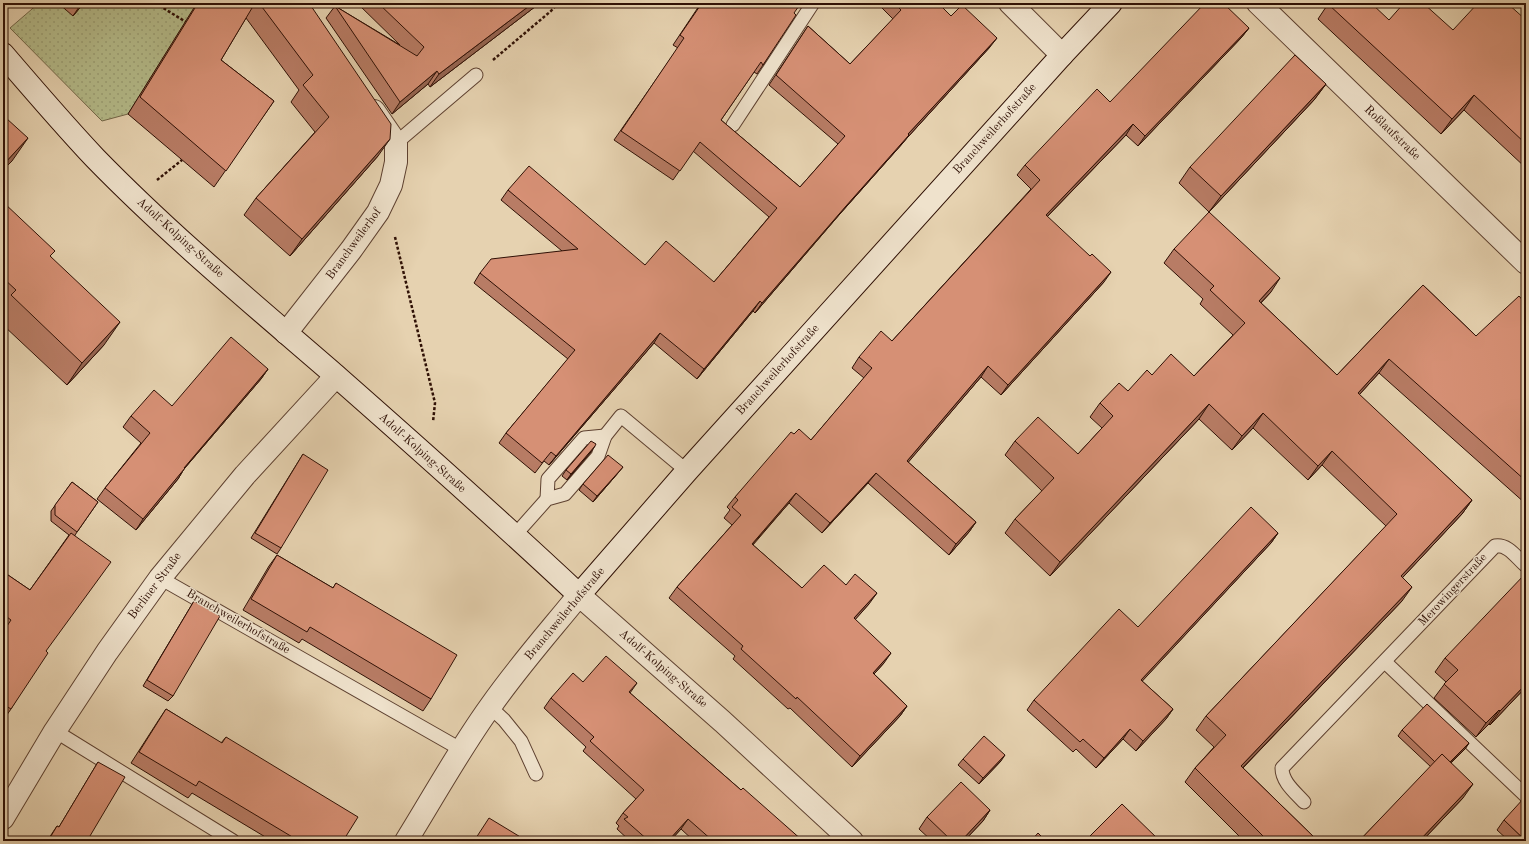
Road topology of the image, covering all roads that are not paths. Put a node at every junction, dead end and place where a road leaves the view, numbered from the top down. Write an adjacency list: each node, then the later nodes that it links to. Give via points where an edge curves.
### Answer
1 (813, 3): 9 (lane)
2 (1010, 3): 5 (street)
3 (1111, 3): 5 (street, Branchweilerhofstraße)
4 (1258, 3): 11 (street, Roßlaufstraße)
5 (1062, 55): 15 (street, Branchweilerhofstraße)
6 (7, 65): 12 (street, Adolf-Kolping-Straße, via 135,197)
7 (476, 75): 10 (lane)
8 (362, 92): 10 (street)
9 (732, 125)
10 (396, 144): 12 (street, Branchweilerhof, via 396,162 391,185 378,212)
11 (1526, 263)
12 (286, 333): 13 (street, Adolf-Kolping-Straße)
13 (336, 376): 17 (street, Adolf-Kolping-Straße); 19 (street, Berliner Straße, via 245,475)
14 (605, 436): 15 (lane, via 621,416); 16 (lane, via 598,456 564,494); 16 (lane, via 584,438 548,479)
15 (687, 471): 20 (street, Branchweilerhofstraße)
16 (546, 499): 17 (lane)
17 (515, 535): 20 (street, Adolf-Kolping-Straße)
18 (1525, 565): 21 (lane, Merowingerstraße, via 1507,547 1495,546)
19 (160, 578): 23 (street, Berliner Straße); 24 (lane, Branchweilerhofstraße)
20 (579, 595): 22 (street, Branchweilerhofstraße); 31 (street, Adolf-Kolping-Straße, via 723,722)
21 (1385, 662): 26 (lane); 27 (lane, Merowingerstraße, via 1282,768 1282,775 1289,786)
22 (490, 707): 24 (street, Branchweilerhofstraße); 25 (lane, via 521,741)
23 (55, 731): 28 (street, Berliner Straße); 29 (lane)
24 (462, 750): 30 (street, Branchweilerhofstraße)
25 (536, 774)
26 (1526, 796)
27 (1304, 802)
28 (3, 818)
29 (233, 841)
30 (406, 841)
31 (852, 841)

